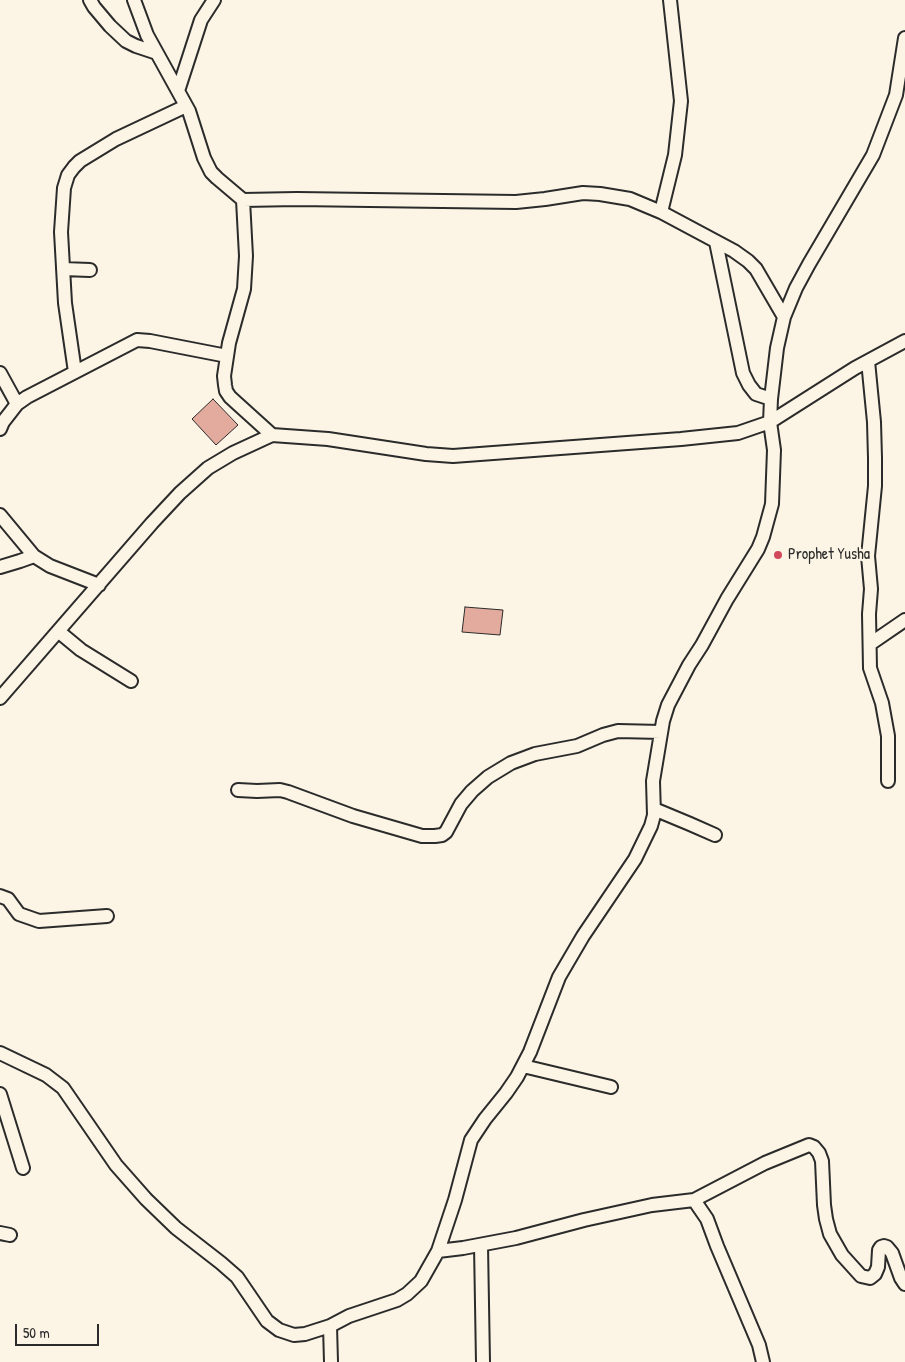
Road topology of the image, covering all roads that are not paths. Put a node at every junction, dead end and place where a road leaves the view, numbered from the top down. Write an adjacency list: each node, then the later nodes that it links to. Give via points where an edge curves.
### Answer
1 (90, 0): 6 (street, via 126,41)
2 (134, 0): 6 (street)
3 (214, 0): 8 (street, via 202,20)
4 (670, 0): 11 (street, via 681,101 675,155)
5 (905, 38): 7 (street)
6 (157, 54): 8 (street)
7 (904, 55): 15 (street, via 896,96 873,155 809,264)
8 (178, 90): 9 (street)
9 (186, 106): 10 (street, via 211,172); 13 (street, via 116,139 74,167 64,188)
10 (243, 200): 11 (street, via 516,202 584,193 630,199); 17 (street, via 244,289)
11 (661, 212): 12 (street)
12 (716, 242): 15 (street, via 734,251 756,269); 21 (street, via 744,374 756,394)
13 (63, 269): 14 (street); 19 (street)
14 (90, 270)
15 (784, 317): 21 (street)
16 (905, 341): 18 (street)
17 (228, 356): 19 (street, via 137,340); 25 (street, via 224,376 226,392)
18 (868, 361): 23 (street); 32 (street, via 875,458 868,556)
19 (75, 372): 22 (street)
20 (0, 374): 22 (street)
21 (771, 399): 23 (street)
22 (17, 404): 24 (street)
23 (770, 422): 25 (street, via 738,433 681,440 453,456 328,439); 35 (street, via 774,450 772,504 763,537 668,704)
24 (0, 429)
25 (272, 436): 29 (street, via 208,468 152,522)
26 (0, 515): 27 (street)
27 (34, 556): 28 (street); 29 (street, via 50,566)
28 (0, 567)
29 (99, 585): 31 (street)
30 (905, 620): 32 (street)
31 (58, 631): 33 (street, via 81,650); 34 (street)
32 (870, 644): 36 (street, via 870,668 882,703 888,736)
33 (131, 681)
34 (0, 698)
35 (661, 732): 37 (street, via 618,731 577,746 535,754 511,763 472,791 446,832 436,836 422,836 353,816 280,790); 38 (street, via 653,781)
36 (888, 781)
37 (238, 790)
38 (654, 810): 39 (street); 43 (street, via 652,826 636,858 559,977)
39 (715, 835)
40 (0, 896): 41 (street, via 8,899 20,914 40,920)
41 (107, 916)
42 (0, 1053): 51 (street, via 46,1075 63,1088 116,1165 176,1228 237,1277 267,1321 294,1335)
43 (522, 1066): 44 (street); 49 (street, via 471,1140)
44 (611, 1086)
45 (0, 1094): 46 (street)
46 (23, 1168)
47 (694, 1200): 48 (street, via 652,1205); 50 (street, via 765,1163 814,1146 822,1162 826,1219 842,1255 860,1276 870,1278 878,1267 879,1250 887,1247); 54 (street, via 707,1219)
48 (481, 1245): 49 (street); 53 (street)
49 (438, 1251): 51 (street, via 421,1280 407,1294)
50 (905, 1284)
51 (330, 1326): 52 (street)
52 (331, 1362)
53 (483, 1362)
54 (763, 1362)

